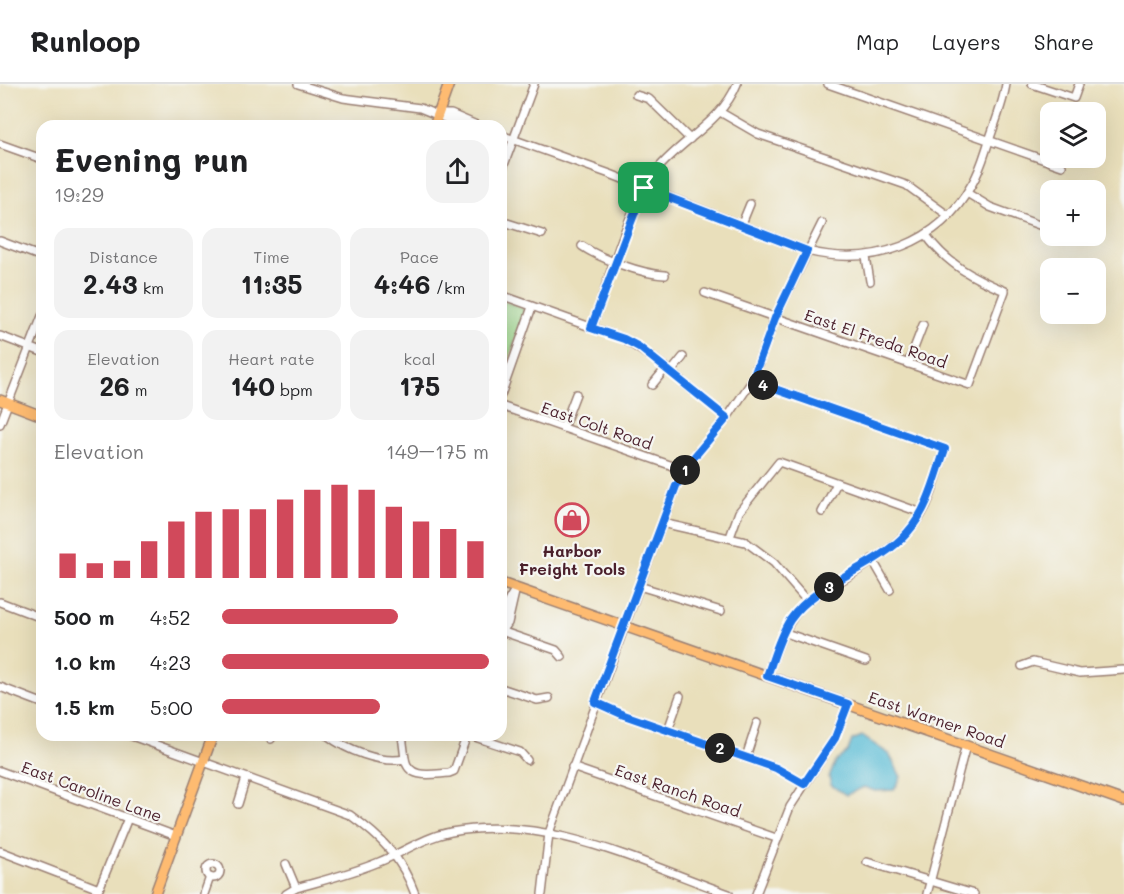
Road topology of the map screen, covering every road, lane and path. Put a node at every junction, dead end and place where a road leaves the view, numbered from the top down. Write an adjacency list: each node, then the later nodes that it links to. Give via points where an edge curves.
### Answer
1 (298, 84): 11 (street, via 344,98)
2 (449, 84): 11 (main road)
3 (534, 84): 17 (street)
4 (737, 84): 10 (street)
5 (828, 84): 18 (street)
6 (1006, 84): 18 (street)
7 (1032, 84): 8 (street, via 1074,98)
8 (1079, 84)
9 (636, 95): 16 (street, via 649,99)
10 (720, 112): 16 (street); 26 (street, via 758,134 906,185)
11 (438, 114): 12 (main road); 13 (street); 14 (street)
12 (436, 120)
13 (451, 120)
14 (465, 120)
15 (507, 138): 17 (street)
16 (690, 139): 23 (street)
17 (513, 140): 20 (street); 23 (street)
18 (989, 140): 22 (street); 24 (street)
19 (0, 144): 21 (street)
20 (507, 156)
21 (36, 157)
22 (1040, 158)
23 (644, 188): 29 (street); 38 (street)
24 (967, 193): 26 (street); 30 (street, via 998,211)
25 (750, 204): 29 (street)
26 (949, 216): 32 (street)
27 (507, 222): 31 (street)
28 (822, 223): 35 (street)
29 (741, 226): 35 (street)
30 (1040, 226)
31 (542, 234)
32 (926, 235): 37 (street, via 894,251); 52 (street, East El Freda Road, via 953,265 1005,291 970,385)
33 (0, 241): 36 (street)
34 (582, 246): 38 (street)
35 (807, 251): 37 (street, via 838,258); 44 (street)
36 (36, 255)
37 (866, 257): 40 (street)
38 (616, 261): 39 (street); 46 (street)
39 (664, 275)
40 (870, 281)
41 (705, 293): 44 (street, East El Freda Road)
42 (507, 297): 43 (street)
43 (532, 307): 46 (street); 54 (street)
44 (775, 318): 52 (street, East El Freda Road); 55 (street)
45 (923, 325): 52 (street)
46 (591, 328): 53 (street, via 624,339)
47 (36, 332): 49 (street)
48 (0, 336): 49 (street)
49 (30, 347): 50 (street); 58 (street)
50 (36, 350)
51 (683, 357): 53 (street)
52 (908, 364)
53 (668, 370): 56 (street); 61 (street)
54 (507, 378)
55 (752, 381): 61 (street); 67 (street, via 945,449)
56 (652, 385)
57 (576, 394): 63 (street)
58 (4, 401): 60 (main road); 62 (street)
59 (507, 408): 63 (street, East Colt Road)
60 (36, 414)
61 (727, 418): 64 (street)
62 (0, 424)
63 (563, 428): 64 (street, East Colt Road)
64 (683, 473): 68 (street)
65 (837, 483): 66 (street); 67 (street); 69 (street, via 779,462 739,512)
66 (822, 512)
67 (922, 513): 70 (street, via 907,533)
68 (662, 523): 69 (street); 72 (street)
69 (730, 537): 75 (street, via 760,550)
70 (872, 559): 74 (street); 75 (street)
71 (507, 585): 73 (main road, East Warner Road)
72 (639, 586): 77 (street); 80 (street)
73 (516, 588): 79 (street); 80 (main road, East Warner Road)
74 (890, 590)
75 (807, 601): 81 (street)
76 (0, 602): 78 (street)
77 (721, 610)
78 (36, 616)
79 (507, 624)
80 (624, 626): 87 (main road, East Warner Road); 93 (street)
81 (783, 632): 84 (street); 87 (street)
82 (507, 634): 83 (street, via 556,650)
83 (562, 657)
84 (866, 661)
85 (1022, 666): 86 (street, via 1033,662 1080,673)
86 (1124, 670)
87 (767, 676): 94 (main road, East Warner Road)
88 (0, 687): 92 (street)
89 (507, 690): 91 (street, via 537,700)
90 (680, 696): 96 (street)
91 (549, 698)
92 (36, 701)
93 (595, 702): 96 (street); 108 (street)
94 (848, 704): 103 (main road, East Warner Road); 111 (street, via 835,738)
95 (756, 723): 104 (street)
96 (668, 730): 104 (street)
97 (145, 741): 107 (street)
98 (211, 741): 107 (main road)
99 (334, 741): 105 (street, via 391,762)
100 (403, 741): 105 (street)
101 (466, 741): 105 (street, via 454,771 449,773 415,774 408,770)
102 (486, 741): 106 (street, via 520,752)
103 (966, 745): 112 (main road, East Warner Road); 123 (street)
104 (746, 757): 111 (street, via 789,773)
105 (405, 759)
106 (527, 760)
107 (203, 762): 110 (street); 116 (main road)
108 (572, 767): 115 (street); 117 (street, East Ranch Road)
109 (0, 771): 114 (street, East Caroline Lane)
110 (246, 778): 113 (street); 119 (street, via 350,815)
111 (804, 784): 117 (street)
112 (1124, 799)
113 (238, 804)
114 (128, 818): 116 (street, East Caroline Lane); 118 (street, via 99,889)
115 (549, 833): 119 (street, via 503,828 451,832 422,840); 129 (street); 130 (street)
116 (176, 836): 125 (main road)
117 (776, 838): 131 (street)
118 (0, 851)
119 (395, 854): 124 (street); 128 (street)
120 (867, 862): 123 (street)
121 (286, 864): 124 (street)
122 (210, 877): 126 (street)
123 (930, 882): 132 (street); 133 (street)
124 (296, 888): 127 (street)
125 (155, 894)
126 (204, 894)
127 (286, 894)
128 (415, 894)
129 (542, 894)
130 (729, 894)
131 (756, 894)
132 (927, 894)
133 (974, 894)

